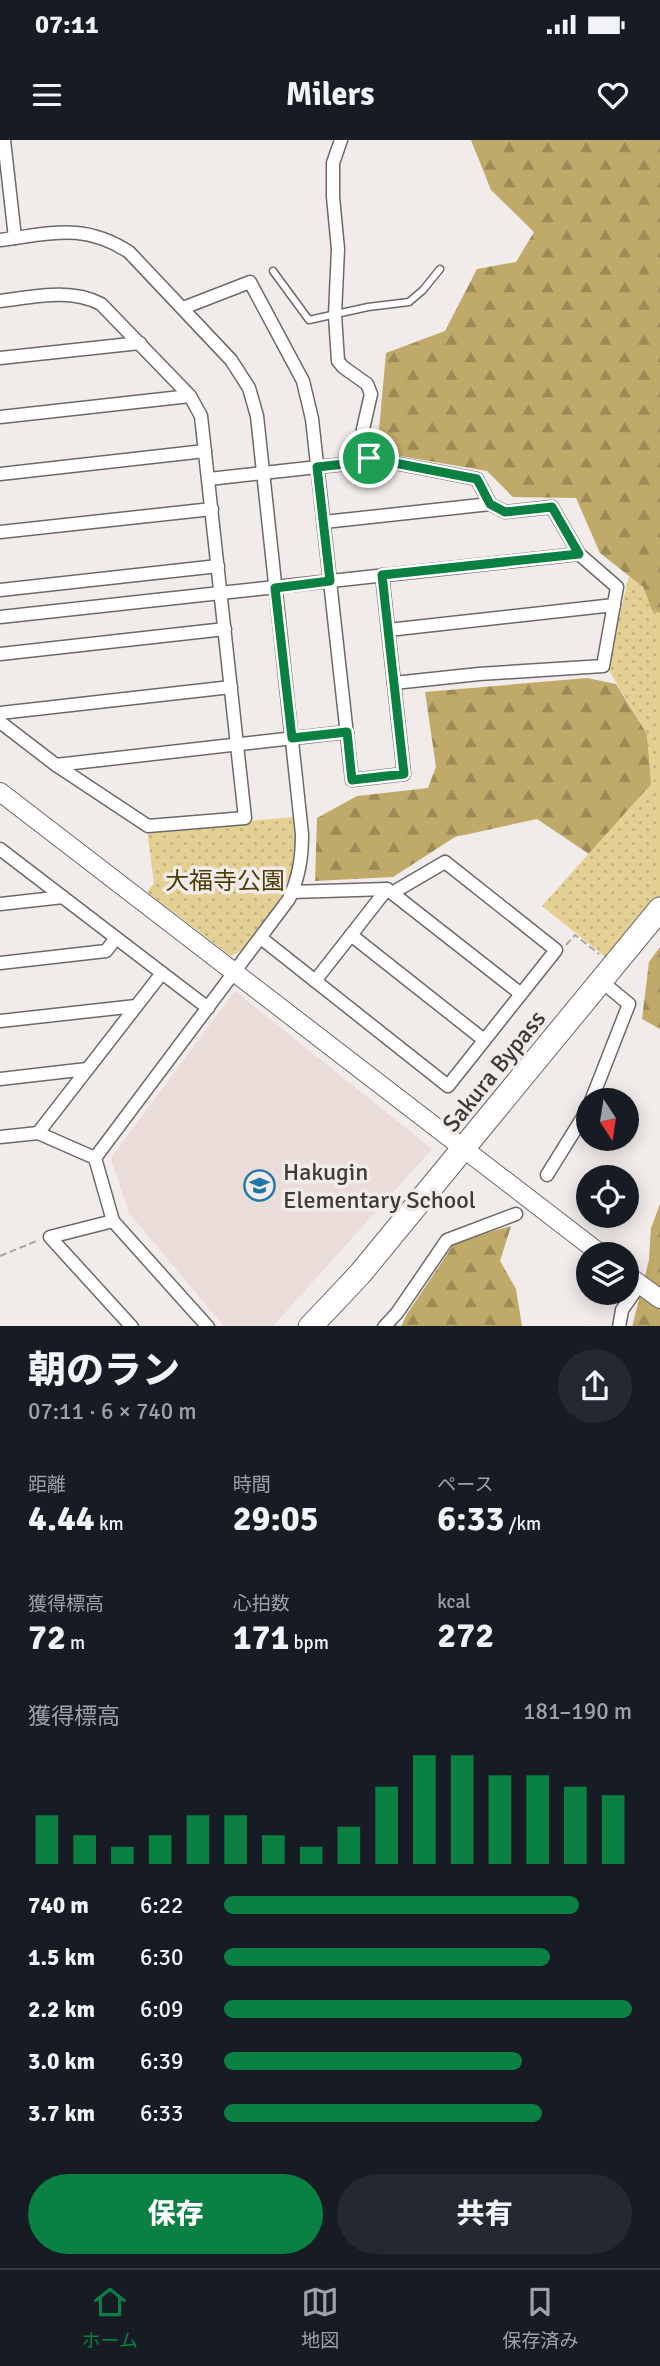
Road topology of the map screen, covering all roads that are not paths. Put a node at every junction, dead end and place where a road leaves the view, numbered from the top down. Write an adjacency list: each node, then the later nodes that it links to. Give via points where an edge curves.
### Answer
1 (4, 140): 3 (street)
2 (341, 140): 9 (street, via 333,163 338,248)
3 (15, 238): 4 (street); 8 (street, via 72,232 100,236 129,252)
4 (0, 240)
5 (440, 269): 9 (lane, via 409,302)
6 (273, 271): 9 (lane, via 309,320)
7 (0, 301): 10 (street, via 65,294 90,298)
8 (183, 308): 16 (street, via 250,282 303,381); 17 (street, via 242,374 257,416)
9 (335, 315): 15 (street, via 338,360 367,384 371,394 363,429)
10 (140, 343): 11 (street); 12 (street)
11 (0, 358)
12 (190, 396): 13 (street); 14 (street, via 201,416)
13 (0, 417)
14 (205, 451): 18 (street); 19 (street)
15 (369, 458): 16 (street); 20 (street, via 477,479)
16 (317, 467): 17 (street); 22 (street)
17 (263, 473): 19 (street); 28 (street)
18 (0, 474)
19 (209, 479): 21 (street)
20 (490, 504): 22 (street); 24 (street, via 505,512 552,507)
21 (212, 509): 23 (street); 25 (street)
22 (324, 522): 27 (street)
23 (0, 533)
24 (579, 554): 26 (street); 31 (street, via 617,587)
25 (218, 566): 29 (street); 30 (street)
26 (382, 575): 27 (street); 34 (street)
27 (330, 581): 28 (street); 40 (street)
28 (275, 588): 30 (street); 41 (street)
29 (0, 590)
30 (221, 593): 32 (street); 33 (street)
31 (614, 605): 34 (street); 36 (street, via 603,666)
32 (0, 617)
33 (225, 629): 35 (street); 37 (street)
34 (388, 630): 36 (street)
35 (0, 654)
36 (394, 683): 40 (street, via 404,774 352,780)
37 (232, 687): 38 (street); 42 (street)
38 (0, 713)
39 (0, 722): 43 (street)
40 (347, 732): 41 (street)
41 (292, 738): 42 (street); 47 (street, via 302,834 301,864)
42 (238, 744): 43 (street); 43 (street, via 245,818 148,826)
43 (56, 765)
44 (0, 792): 55 (street)
45 (0, 849): 48 (street)
46 (390, 891): 47 (street); 51 (street); 59 (street); 59 (street, via 445,862 556,950)
47 (292, 892): 53 (street)
48 (63, 897): 49 (street); 52 (street)
49 (0, 904)
50 (660, 909): 57 (highway, Sakura Bypass)
51 (351, 935): 58 (street); 63 (street)
52 (116, 938): 54 (street, via 106,951); 56 (street)
53 (261, 939): 55 (street); 58 (street)
54 (0, 963)
55 (235, 972): 61 (street); 70 (street)
56 (162, 973): 60 (street); 61 (street)
57 (607, 973): 66 (street, via 629,1004); 70 (highway, Sakura Bypass)
58 (315, 981): 63 (street, via 448,1086)
59 (521, 994): 63 (street)
60 (136, 1006): 62 (street); 64 (street)
61 (208, 1008): 71 (street)
62 (0, 1021)
63 (484, 1040)
64 (87, 1069): 65 (street); 68 (street)
65 (0, 1079)
66 (597, 1088)
67 (576, 1128): 72 (street)
68 (38, 1133): 69 (street); 71 (street)
69 (0, 1137)
70 (465, 1148): 75 (street); 82 (highway, Sakura Bypass, via 360,1274)
71 (95, 1158): 74 (street)
72 (547, 1175)
73 (516, 1214): 79 (street, via 447,1240)
74 (113, 1221): 80 (street, via 50,1237); 81 (street)
75 (585, 1242)
76 (639, 1284): 77 (street)
77 (660, 1300)
78 (624, 1305): 84 (street)
79 (397, 1320): 83 (street)
80 (132, 1326)
81 (208, 1326)
82 (310, 1326)
83 (384, 1326)
84 (619, 1326)

